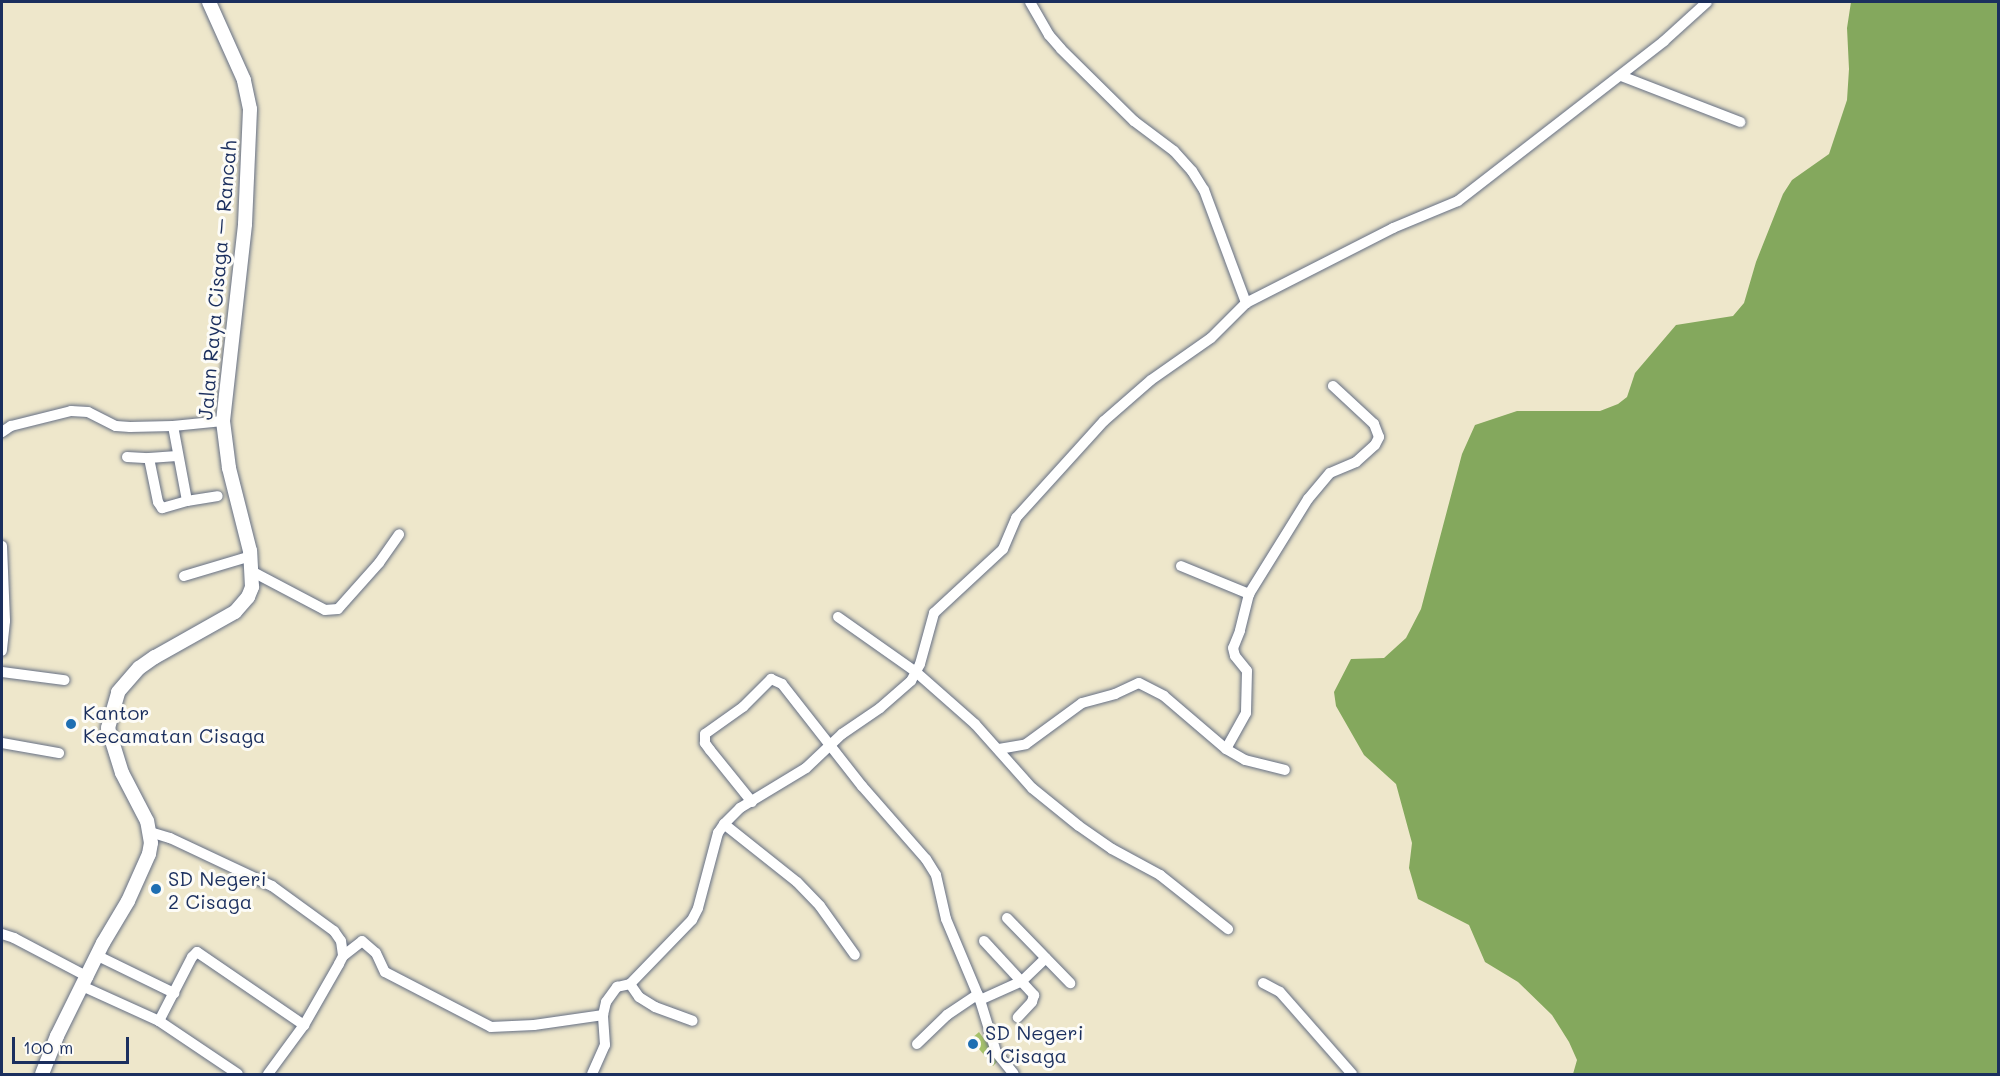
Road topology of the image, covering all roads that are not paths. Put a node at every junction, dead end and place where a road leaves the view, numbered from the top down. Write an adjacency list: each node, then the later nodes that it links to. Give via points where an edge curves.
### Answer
1 (1030, 2): 6 (street, via 1061,49 1192,171 1204,190)
2 (1707, 2): 4 (street)
3 (213, 4): 8 (main road, Jalan Raya Cisaga – Rancah, via 244,80 250,109 245,224)
4 (1621, 76): 5 (street); 6 (street, via 1458,201 1393,228)
5 (1740, 122)
6 (1246, 303): 26 (street, via 1211,338 1151,380 1104,421 1017,518 1003,549 934,613)
7 (1333, 386): 22 (street, via 1374,424 1379,437 1376,445 1356,462 1330,473 1308,499)
8 (223, 421): 9 (street); 18 (main road, Jalan Raya Cisaga – Rancah, via 229,468)
9 (173, 426): 10 (street, via 116,426 88,412 71,411 11,426); 11 (street)
10 (2, 432)
11 (177, 456): 13 (street); 15 (street)
12 (127, 457): 13 (street)
13 (149, 458): 15 (street, via 161,507)
14 (218, 496): 15 (street)
15 (187, 501)
16 (399, 534): 20 (street, via 380,563 338,609 326,609)
17 (2, 546): 24 (street)
18 (251, 556): 20 (main road, Jalan Raya Cisaga – Rancah); 21 (street)
19 (1181, 566): 22 (street)
20 (253, 572): 36 (main road, Jalan Raya Cisaga – Rancah, via 248,597 235,612 139,668 114,700 108,728 113,750)
21 (184, 576)
22 (1248, 594): 31 (street, via 1233,648 1234,656 1247,671 1246,712)
23 (838, 617): 26 (street)
24 (2, 651)
25 (2, 672): 27 (street)
26 (916, 672): 29 (street, via 897,694); 30 (street)
27 (64, 680)
28 (2, 743): 32 (street)
29 (830, 745): 34 (street, via 806,768); 34 (street, via 782,684 767,680 749,703 705,734 705,743); 51 (street, via 936,875 946,919)
30 (999, 749): 31 (street, via 1026,744 1082,703 1139,683 1164,696); 38 (street, via 1032,788 1079,826 1160,875)
31 (1226, 749): 33 (street, via 1245,760)
32 (59, 753)
33 (1285, 770)
34 (752, 802): 35 (street)
35 (724, 824): 41 (street, via 797,882 820,906); 49 (street, via 695,915)
36 (150, 832): 42 (main road, Jalan Raya Cisaga – Rancah, via 146,863); 43 (street, via 272,886 338,935)
37 (1007, 918): 44 (street)
38 (1228, 928)
39 (2, 934): 46 (street)
40 (984, 941): 45 (street)
41 (855, 955)
42 (98, 956): 46 (main road, Jalan Raya Cisaga – Rancah); 50 (street)
43 (343, 956): 52 (street, via 362,941 376,953 385,972 491,1027); 56 (street)
44 (1046, 958): 45 (street); 47 (street)
45 (1022, 981): 51 (street); 53 (street, via 1034,997)
46 (85, 982): 54 (street); 58 (main road, Jalan Raya Cisaga – Rancah)
47 (1070, 983)
48 (1263, 983): 63 (street, via 1280,992)
49 (630, 984): 52 (street, via 611,993); 55 (street, via 639,997 655,1007)
50 (174, 993): 54 (street); 56 (street, via 194,953 201,952)
51 (979, 997): 57 (street, via 947,1015); 62 (street, via 996,1052)
52 (603, 1015): 61 (street, via 605,1045)
53 (1018, 1017)
54 (159, 1021): 59 (street)
55 (693, 1021)
56 (304, 1025): 60 (street)
57 (917, 1044)
58 (42, 1074)
59 (238, 1074)
60 (268, 1074)
61 (592, 1074)
62 (1014, 1074)
63 (1352, 1074)

